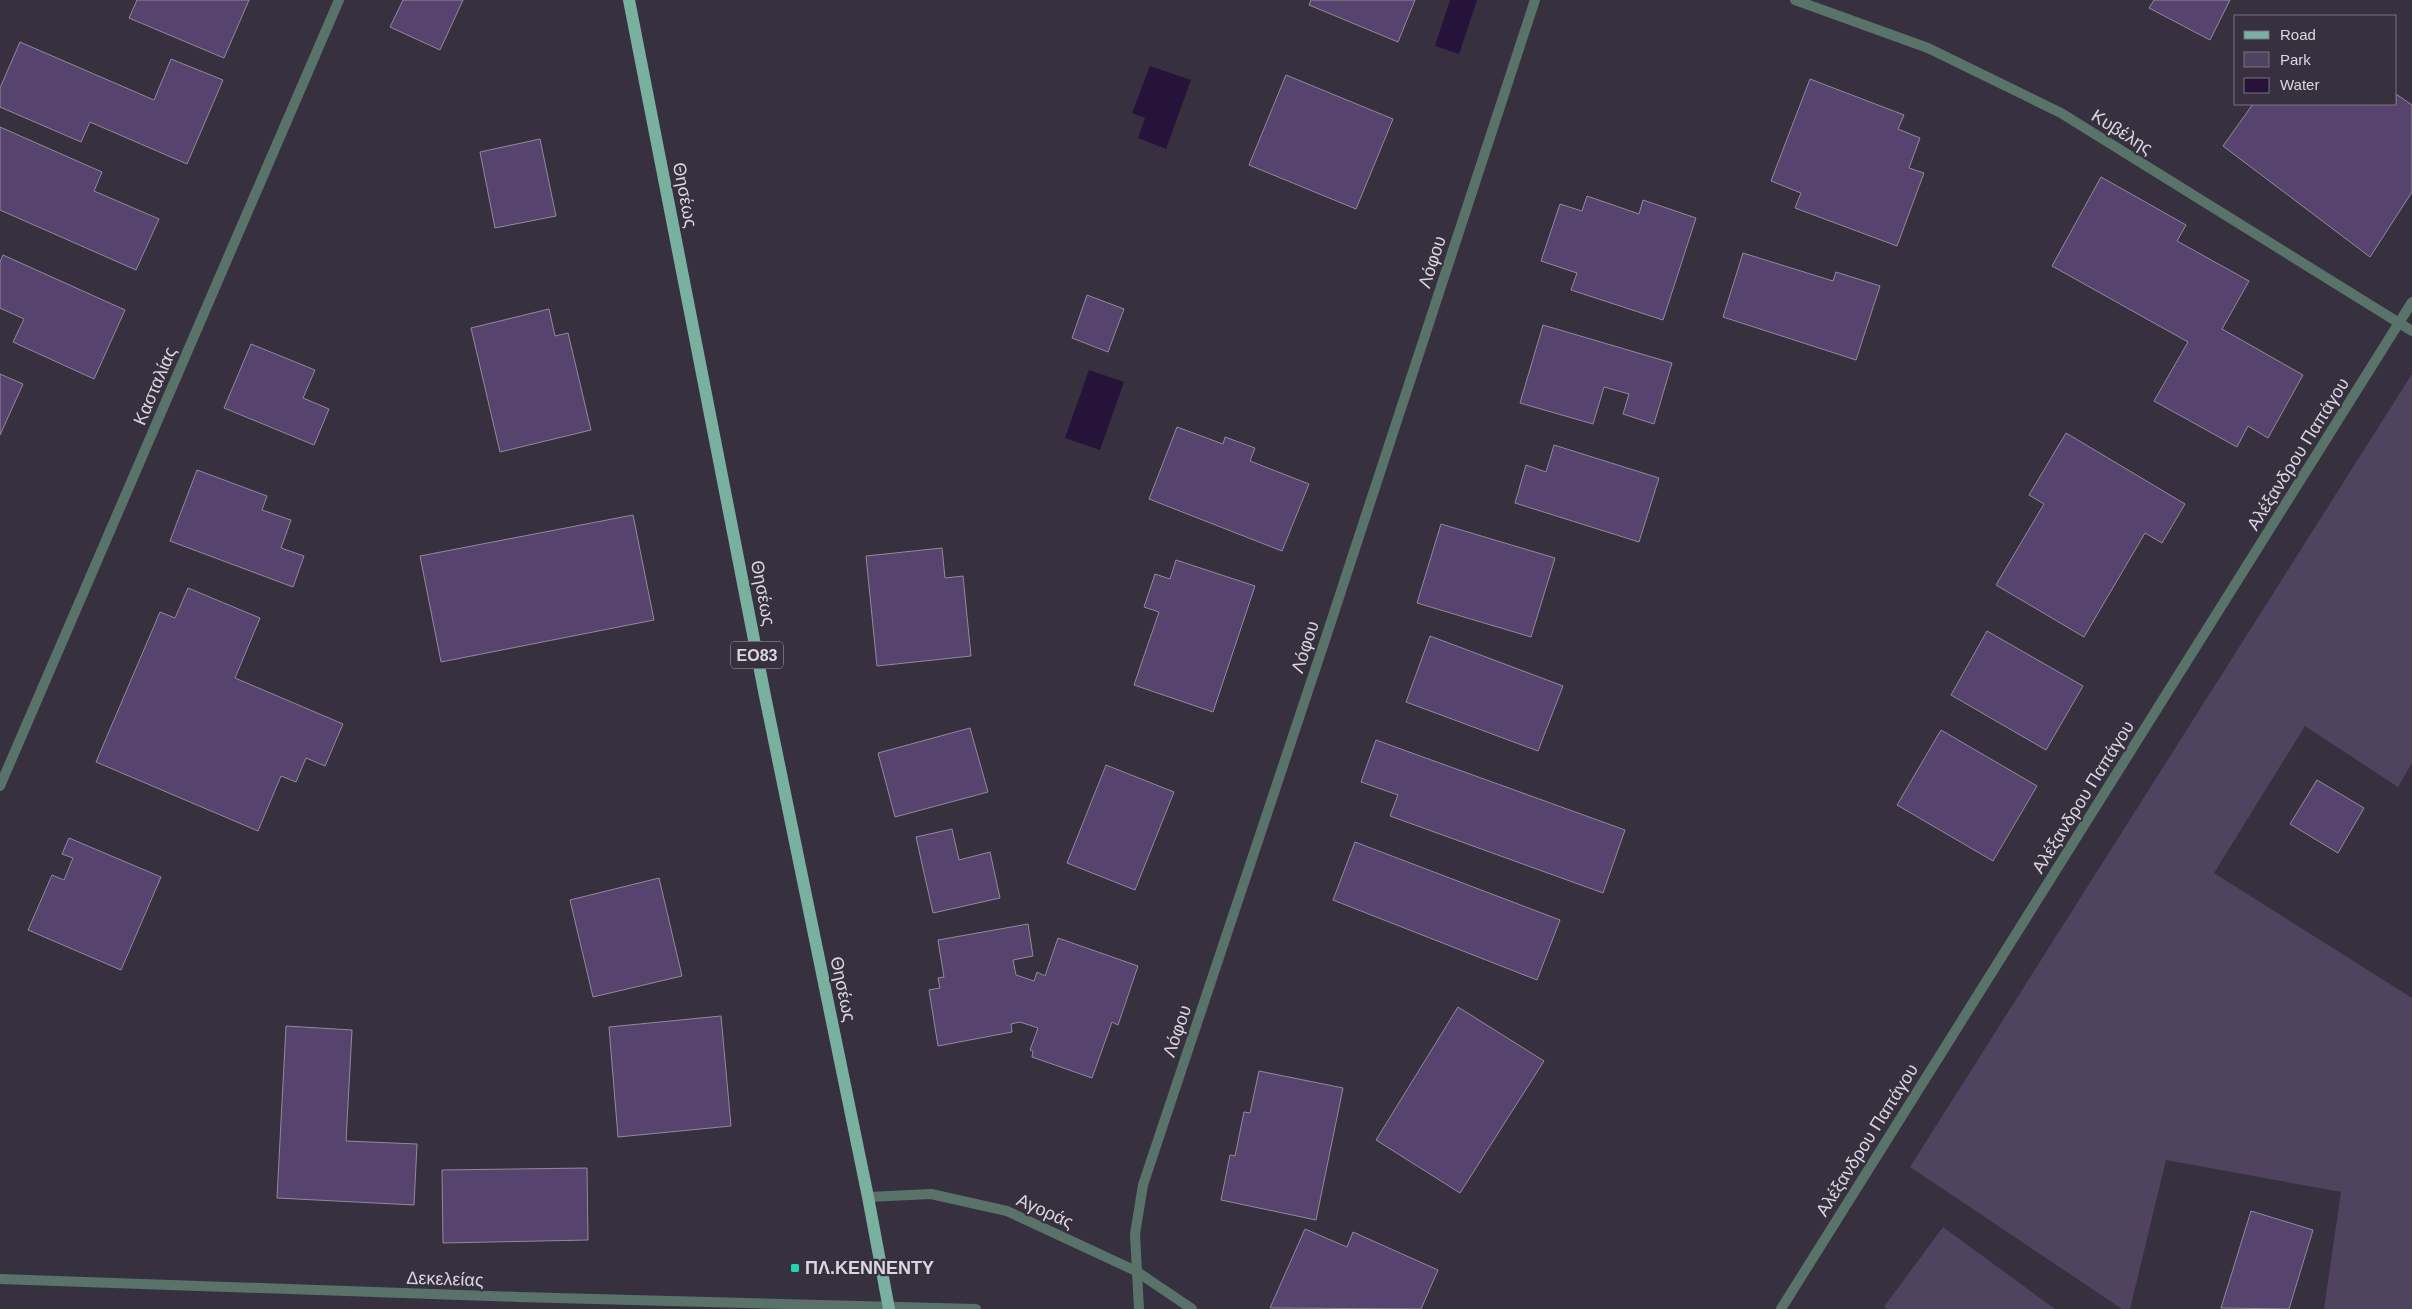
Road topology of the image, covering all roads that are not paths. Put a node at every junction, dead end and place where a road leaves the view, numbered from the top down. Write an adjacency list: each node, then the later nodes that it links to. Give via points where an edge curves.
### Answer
1 (339, 0): 8 (street, Κασταλίας)
2 (629, 0): 9 (main road, Θησέως / ΕΟ83, via 765,696)
3 (1535, 0): 10 (street, Λόφου, via 1142,1185 1135,1234)
4 (1795, 0): 6 (street, Κυβέλης, via 1928,48 2061,113)
5 (2412, 302): 6 (street, Αλέξανδρου Παπάγου)
6 (2399, 323): 7 (street, Κυβέλης); 16 (street, Αλέξανδρου Παπάγου)
7 (2412, 331)
8 (0, 786)
9 (868, 1197): 10 (street, Αγοράς, via 931,1194 1007,1210); 12 (main road, Θησέως / ΕΟ83)
10 (1136, 1271): 14 (street, Λόφου); 15 (street, Αγοράς)
11 (0, 1279): 12 (street, Δεκελείας)
12 (889, 1309): 13 (street)
13 (976, 1309)
14 (1139, 1309)
15 (1192, 1309)
16 (1781, 1309)

